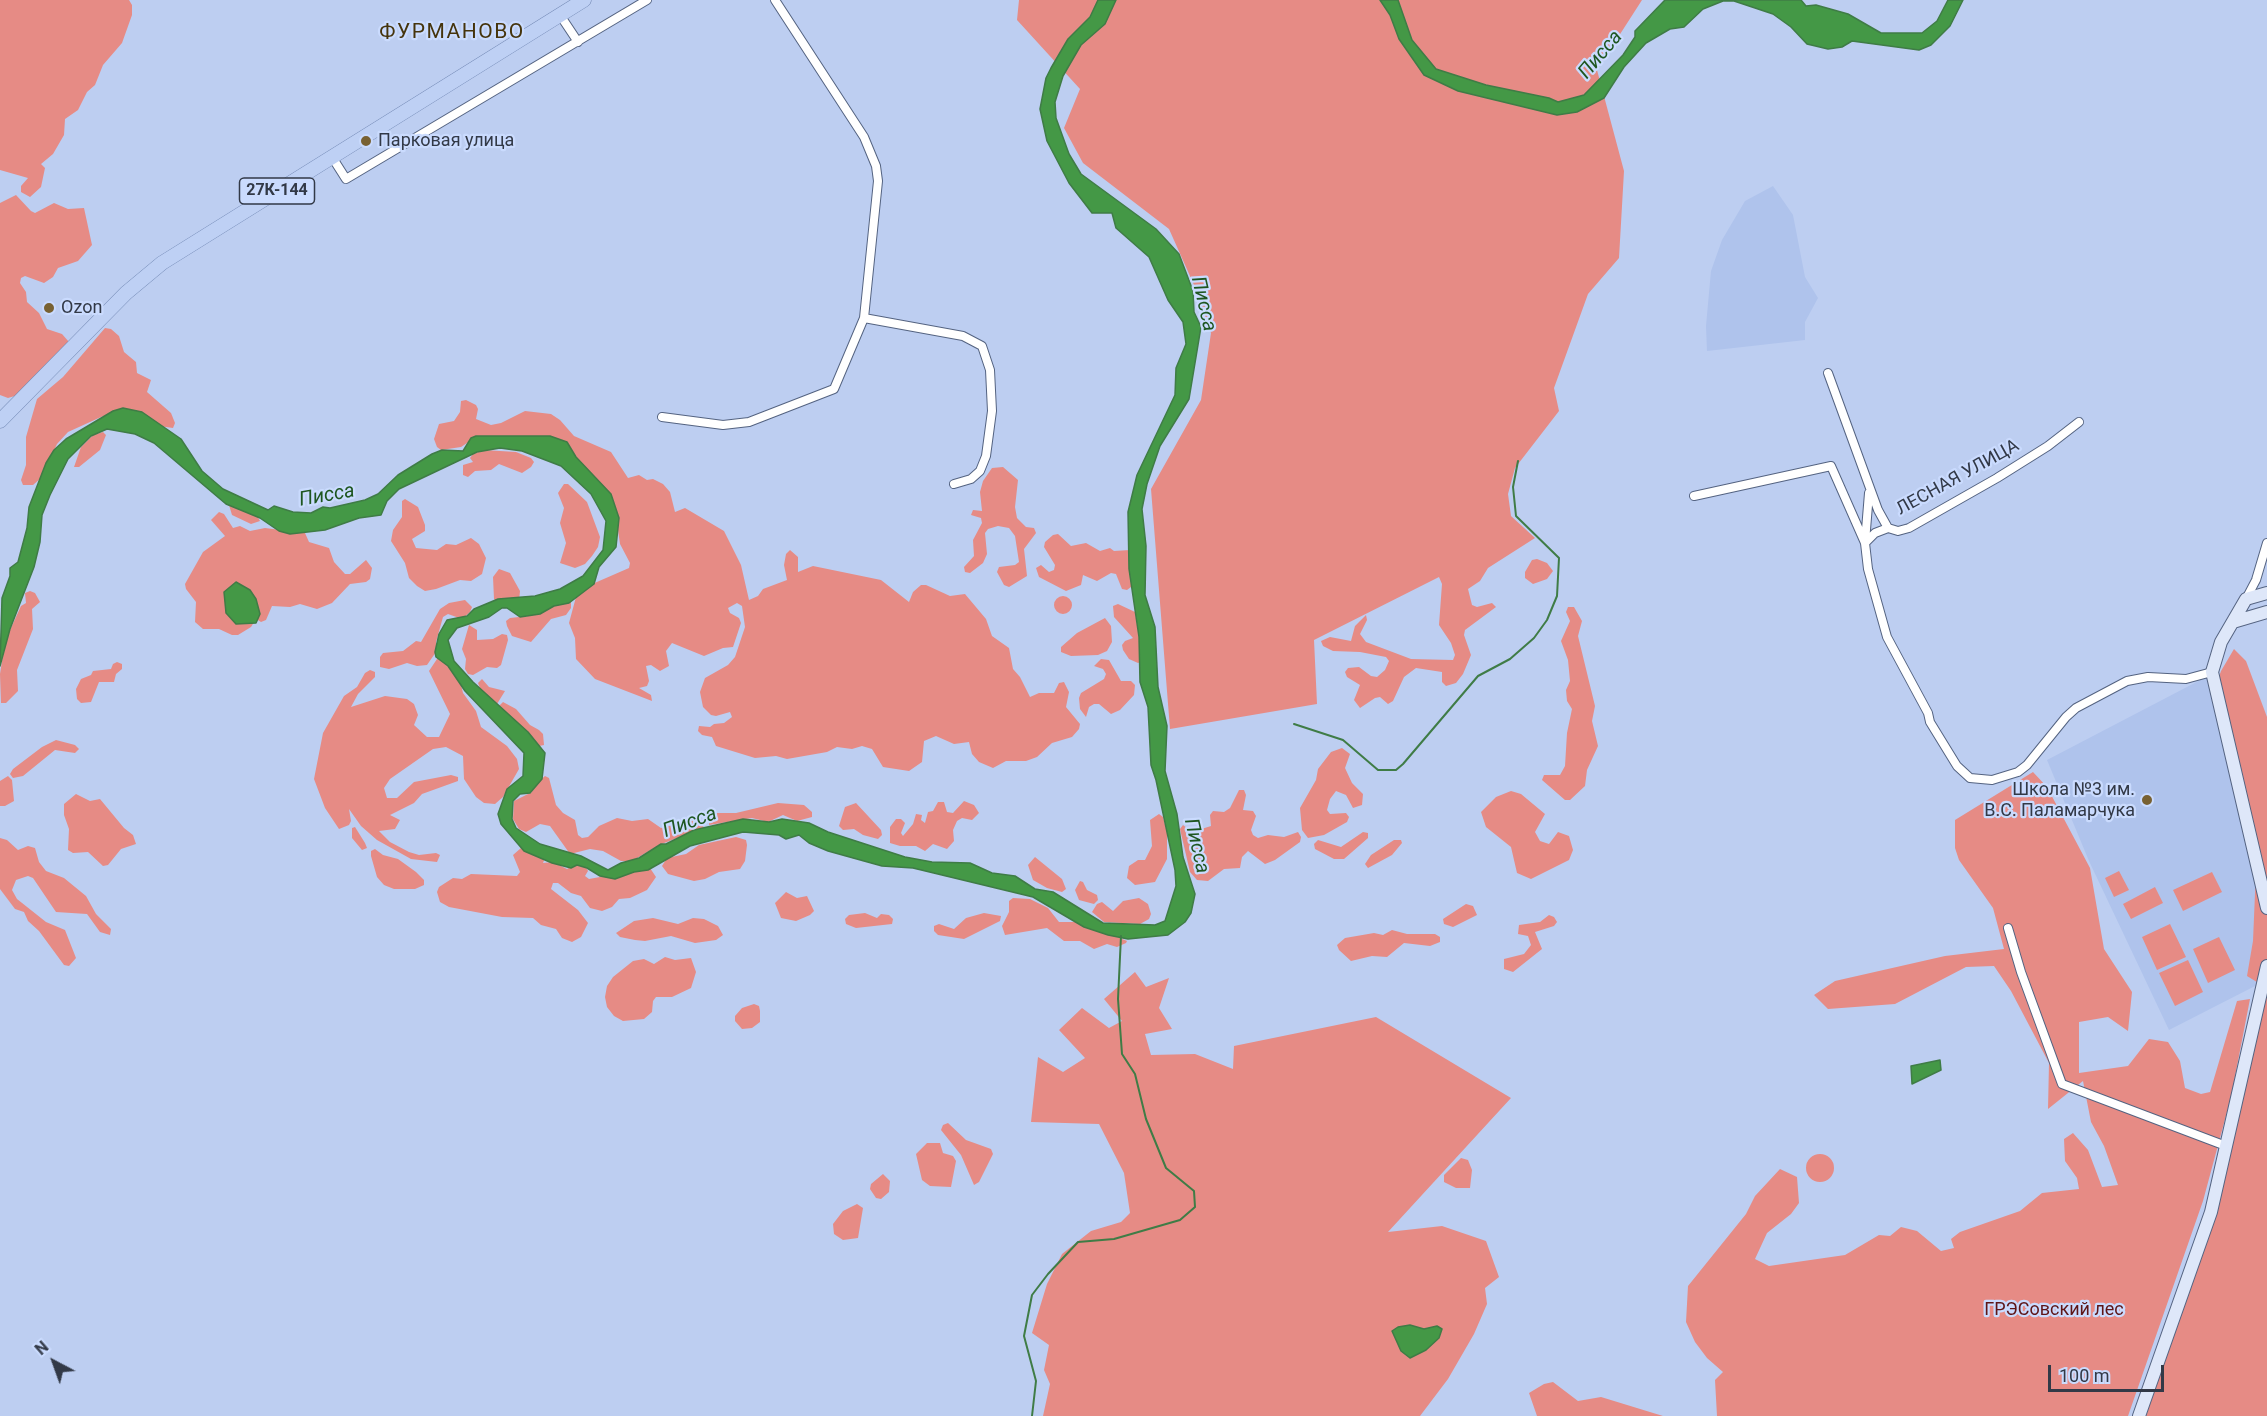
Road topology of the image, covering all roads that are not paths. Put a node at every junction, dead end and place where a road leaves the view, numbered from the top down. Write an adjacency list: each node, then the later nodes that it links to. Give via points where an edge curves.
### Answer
1 (584, 0): 4 (main road, 27К-144)
2 (647, 0): 5 (street)
3 (775, 0): 7 (street, via 864,138 876,166 878,181)
4 (560, 15): 5 (street); 6 (main road, 27К-144)
5 (578, 42): 6 (street, via 346,179)
6 (332, 157): 10 (main road, 27К-144, via 145,277 106,311)
7 (864, 318): 9 (street, via 834,389 749,423 723,425); 12 (street, via 963,336 982,346 990,370 992,411 986,456 980,471 971,479)
8 (1828, 373): 13 (street, ЛЕСНАЯ УЛИЦА)
9 (662, 417)
10 (0, 421)
11 (2079, 422): 15 (street, ЛЕСНАЯ УЛИЦА, via 1997,478 1909,528)
12 (954, 484)
13 (1870, 488): 15 (street, ЛЕСНАЯ УЛИЦА); 16 (street, ЛЕСНАЯ УЛИЦА)
14 (1694, 496): 16 (street, via 1831,466)
15 (1888, 528): 16 (street)
16 (1865, 543): 22 (street, via 1868,569 1890,645 1930,723 1957,766 1970,778 1981,781 2008,776 2027,765 2066,717 2107,690 2138,678 2178,680)
17 (2267, 543): 19 (street)
18 (2267, 593): 19 (main road)
19 (2246, 599): 21 (main road)
20 (2267, 612): 21 (main road)
21 (2233, 622): 22 (main road, via 2215,654)
22 (2212, 672): 23 (main road)
23 (2267, 908)
24 (2008, 928): 26 (street, via 2020,972 2062,1084)
25 (2267, 966): 26 (main road)
26 (2226, 1146): 27 (main road, via 2211,1212)
27 (2139, 1416)

